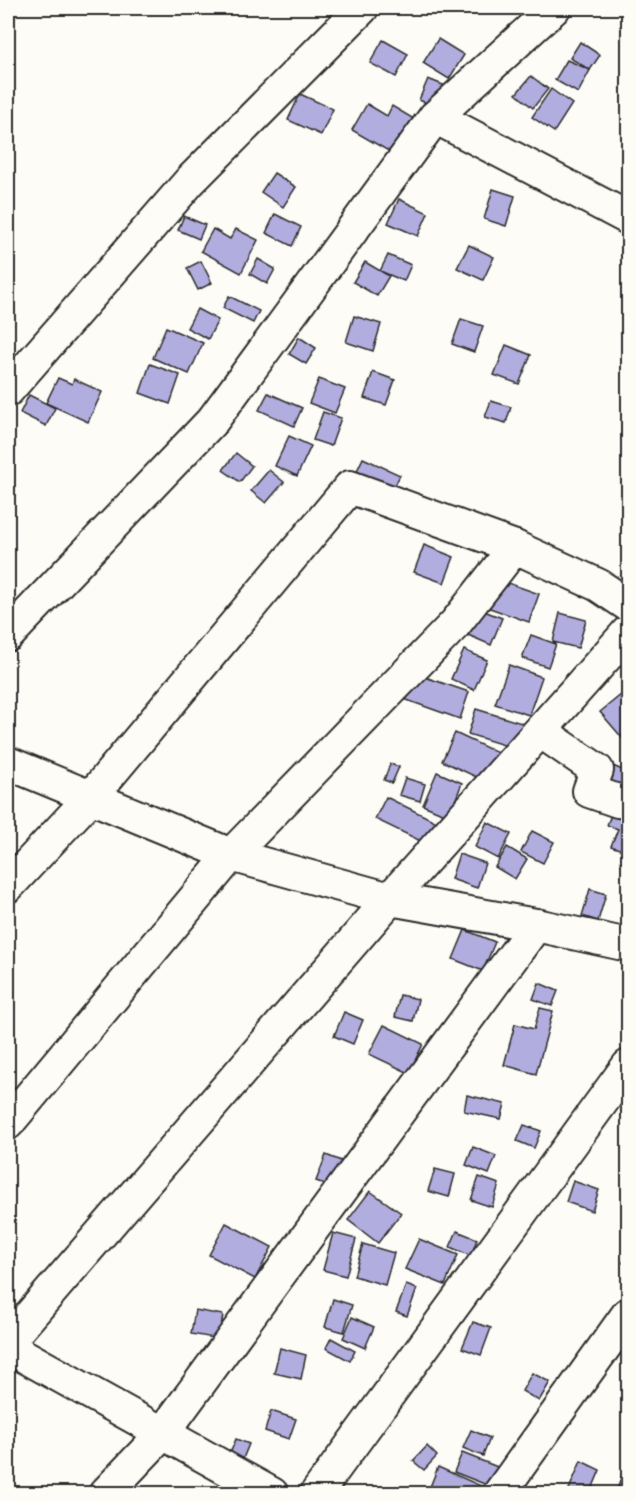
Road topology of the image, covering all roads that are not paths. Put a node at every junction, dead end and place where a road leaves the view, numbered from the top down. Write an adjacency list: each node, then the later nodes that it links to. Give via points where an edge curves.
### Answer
1 (362, 8): 5 (street, via 190,181)
2 (554, 8): 3 (street)
3 (435, 117): 4 (street); 9 (street, via 213,420)
4 (628, 218)
5 (8, 390)
6 (515, 547): 7 (street, via 598,585); 12 (street, via 350,487); 14 (street, via 455,624)
7 (628, 605)
8 (628, 632): 10 (street)
9 (8, 635)
10 (540, 731): 13 (street, via 597,770 589,790); 16 (street)
11 (8, 763): 12 (street)
12 (90, 798): 14 (street); 15 (street)
13 (628, 802)
14 (231, 855): 16 (street); 20 (street)
15 (8, 886)
16 (390, 899): 17 (street); 22 (street)
17 (536, 925): 18 (street); 24 (street)
18 (628, 945)
19 (628, 1066): 27 (street)
20 (8, 1123)
21 (628, 1314): 28 (street)
22 (8, 1341)
23 (8, 1347): 24 (street)
24 (162, 1433): 25 (street); 26 (street)
25 (105, 1494)
26 (272, 1494)
27 (316, 1494)
28 (499, 1494)

